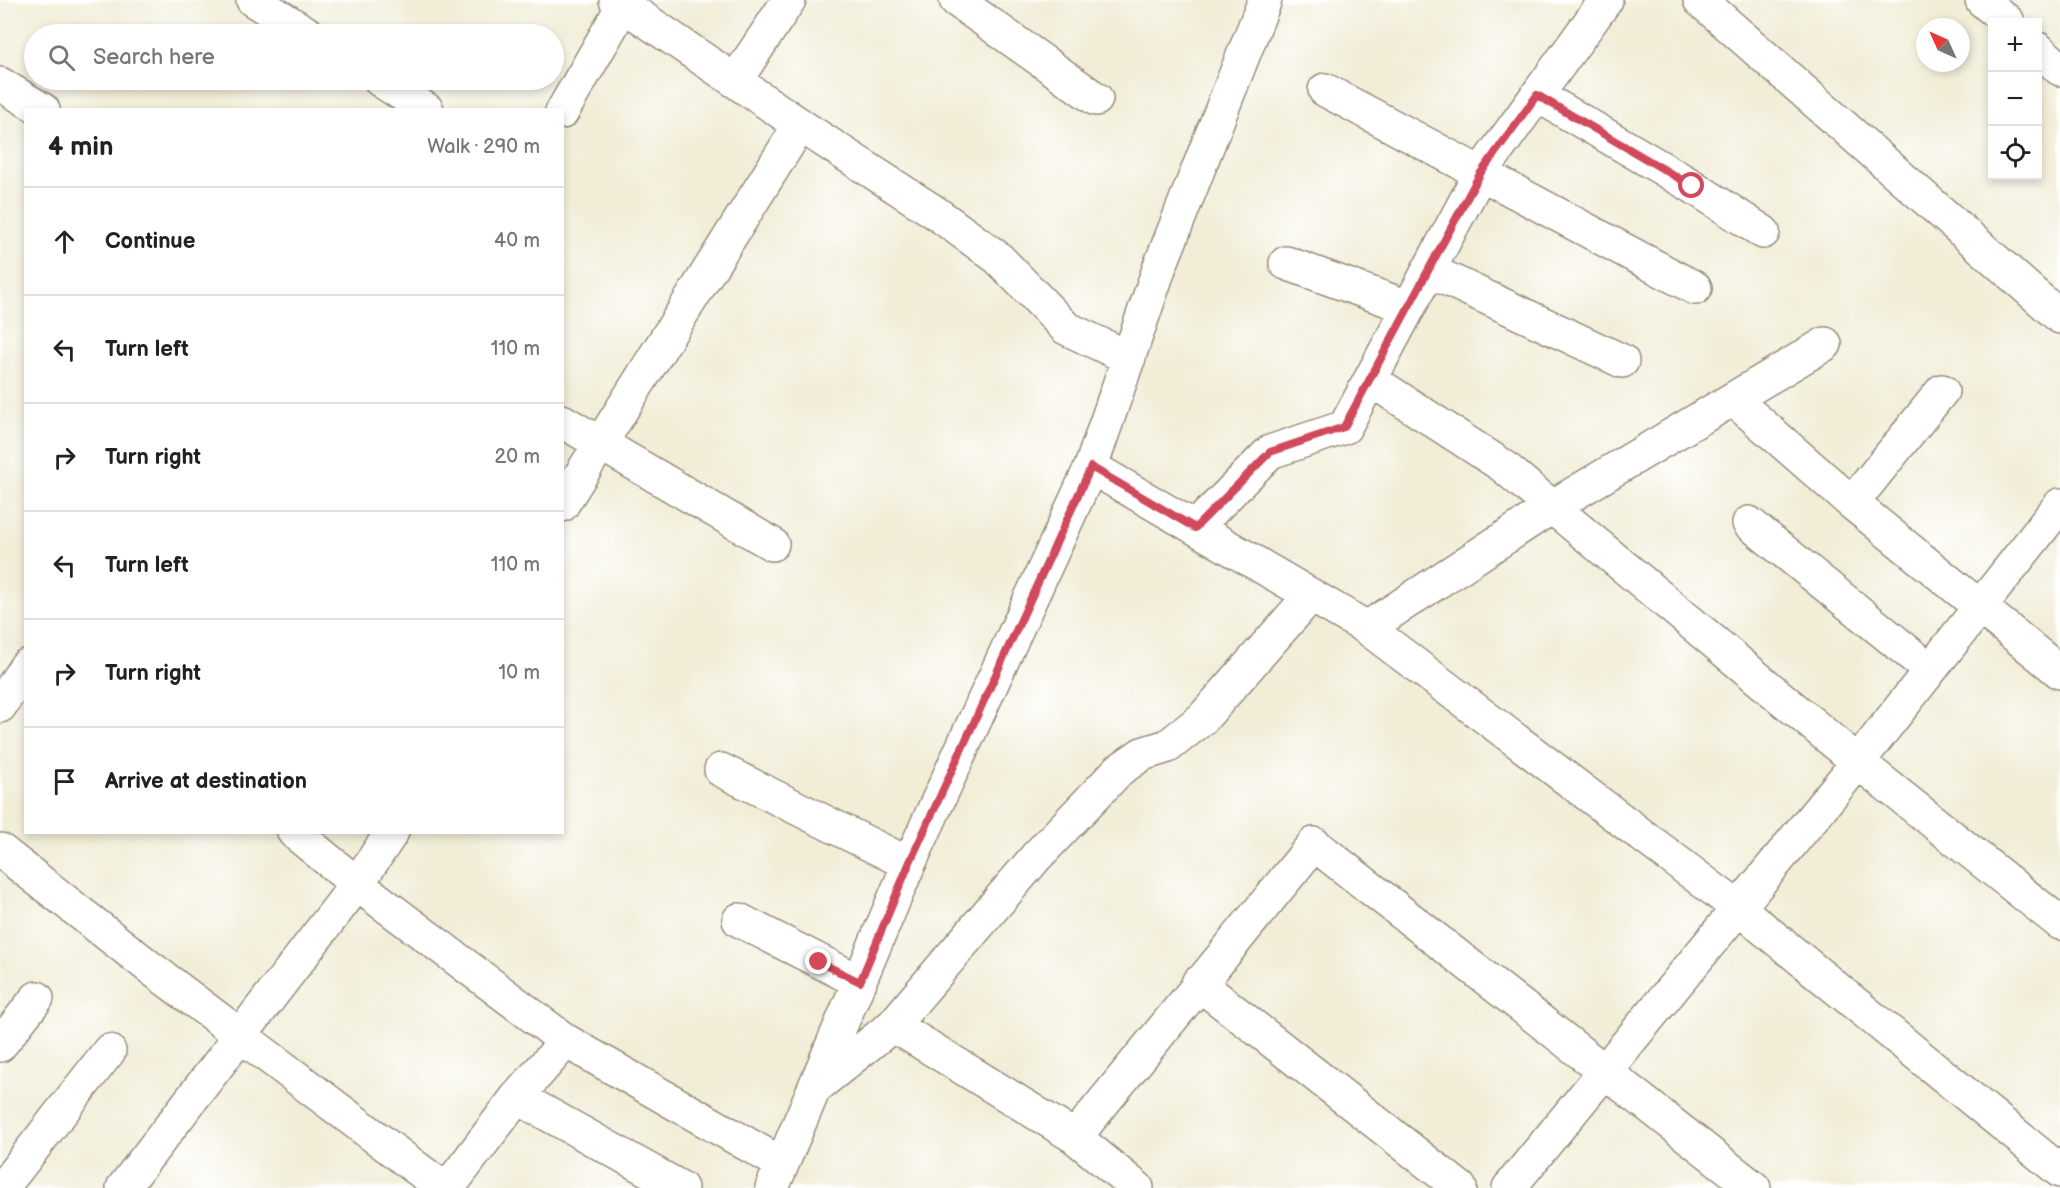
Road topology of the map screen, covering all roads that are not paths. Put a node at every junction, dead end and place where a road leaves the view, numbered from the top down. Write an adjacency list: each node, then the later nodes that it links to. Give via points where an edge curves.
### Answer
1 (253, 0): 8 (street)
2 (789, 0): 11 (street)
3 (956, 0): 16 (street)
4 (1265, 0): 29 (street, via 1160,266)
5 (1606, 0): 15 (street)
6 (1700, 0): 27 (street)
7 (620, 2): 11 (street); 19 (street)
8 (292, 24)
9 (2042, 53): 10 (street)
10 (2060, 69)
11 (735, 81): 20 (street)
12 (0, 84): 17 (street)
13 (396, 90): 18 (street)
14 (1325, 90): 21 (street)
15 (1537, 95): 21 (street); 22 (street)
16 (1096, 99)
17 (40, 108)
18 (424, 108)
19 (564, 108)
20 (800, 125): 29 (street, via 998,258 1066,328); 35 (street)
21 (1480, 174): 24 (street); 25 (street)
22 (1763, 232)
23 (1286, 263): 26 (street)
24 (1428, 270): 26 (street); 30 (street)
25 (1695, 288)
26 (1408, 307): 31 (street)
27 (2060, 317)
28 (1825, 344): 33 (street)
29 (1129, 358): 36 (street)
30 (1622, 361)
31 (1371, 380): 40 (street, via 1495,460); 42 (street, via 1344,427 1270,452)
32 (1942, 391): 38 (street)
33 (1733, 399): 38 (street); 40 (street)
34 (564, 422): 35 (street)
35 (599, 442): 37 (street); 43 (street)
36 (1091, 467): 42 (street); 56 (street)
37 (564, 502)
38 (1852, 503): 45 (street)
39 (2060, 506): 45 (street)
40 (1550, 508): 46 (street); 51 (street)
41 (1749, 523): 48 (street)
42 (1195, 528): 44 (street)
43 (772, 544)
44 (1311, 595): 46 (street); 64 (street, via 1203,718 1168,746 1142,753 1095,794)
45 (1979, 606): 48 (street); 49 (street)
46 (1366, 628): 58 (street)
47 (24, 669): 50 (street)
48 (1929, 669): 51 (street)
49 (2060, 672)
50 (0, 706)
51 (1858, 762): 58 (street); 60 (street)
52 (721, 770): 56 (street)
53 (296, 834): 57 (street)
54 (391, 834): 57 (street)
55 (0, 850): 65 (street)
56 (909, 864): 61 (street)
57 (357, 884): 65 (street); 66 (street)
58 (1737, 907): 69 (street); 73 (street)
59 (739, 920): 61 (street)
60 (2060, 923)
61 (860, 982): 70 (street)
62 (1198, 983): 69 (street, via 1314,844); 72 (street); 81 (street)
63 (37, 998): 67 (street)
64 (893, 1025): 70 (street); 72 (street)
65 (242, 1035): 75 (street); 77 (street)
66 (566, 1041): 71 (street); 74 (street)
67 (0, 1045)
68 (109, 1051): 76 (street)
69 (1605, 1071): 82 (street); 83 (street)
70 (813, 1089): 74 (street)
71 (518, 1097): 78 (street); 79 (street)
72 (1075, 1137): 80 (street)
73 (2060, 1171)
74 (777, 1176)
75 (139, 1182)
76 (2, 1188)
77 (443, 1188)
78 (448, 1188)
79 (681, 1188)
80 (1137, 1188)
81 (1460, 1188)
82 (1509, 1188)
83 (1754, 1188)

